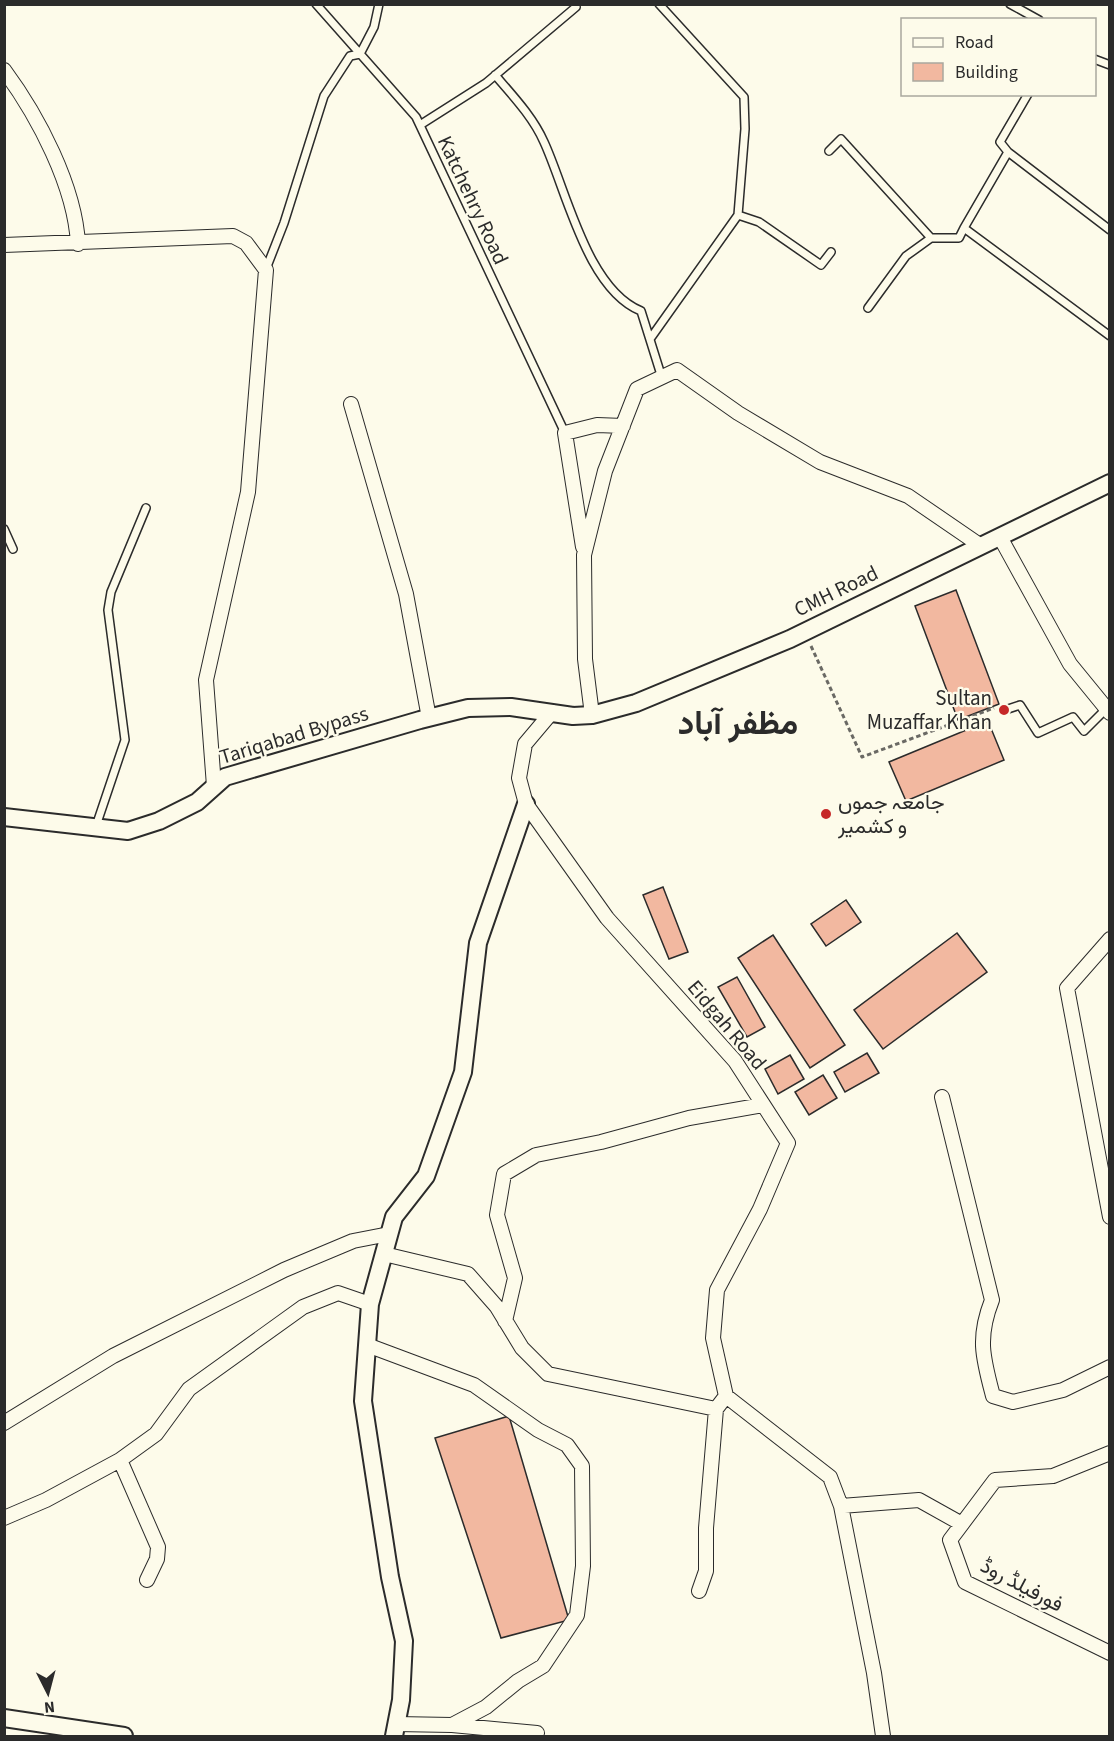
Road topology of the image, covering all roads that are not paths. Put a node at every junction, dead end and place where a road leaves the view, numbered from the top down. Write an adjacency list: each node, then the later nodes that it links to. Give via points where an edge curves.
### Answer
1 (316, 4): 7 (lane, Katchehry Road)
2 (380, 4): 7 (lane)
3 (659, 4): 16 (lane, via 744,97)
4 (1010, 4): 6 (lane)
5 (576, 5): 11 (lane)
6 (1035, 18)
7 (360, 54): 13 (lane, Katchehry Road); 23 (lane, via 350,56 324,96)
8 (1096, 59): 9 (lane)
9 (1110, 65)
10 (4, 70): 21 (street, via 24,96 61,176 76,218)
11 (495, 75): 13 (lane); 26 (lane, via 543,140 595,267 615,295 641,310)
12 (1027, 96): 15 (lane, via 1000,142)
13 (420, 125): 30 (lane, Katchehry Road)
14 (829, 151): 19 (lane, via 841,139)
15 (1008, 152): 17 (lane); 18 (lane)
16 (738, 216): 22 (lane, via 759,222 821,265); 26 (lane)
17 (964, 228): 19 (lane, via 959,238); 25 (lane)
18 (1110, 230)
19 (931, 237): 24 (lane, via 906,256)
20 (4, 244): 21 (street)
21 (78, 244): 23 (street, via 233,236 246,243)
22 (831, 252)
23 (266, 270): 44 (street, via 248,492 206,680)
24 (868, 308)
25 (1110, 336)
26 (650, 339): 27 (lane)
27 (662, 378): 29 (street, via 637,389); 35 (street, via 677,370 738,413 820,462 908,496)
28 (351, 404): 43 (street, via 406,594)
29 (622, 426): 30 (street, via 597,425); 37 (street, via 605,471)
30 (565, 433): 37 (street)
31 (1110, 483): 34 (street, CMH Road)
32 (146, 508): 47 (lane, via 111,592 108,610 124,740)
33 (4, 529): 36 (lane)
34 (1000, 537): 35 (street, CMH Road); 39 (street, via 1070,664)
35 (981, 546): 41 (street, CMH Road, via 804,632 636,703)
36 (14, 549)
37 (584, 555): 41 (street, via 585,659)
38 (1005, 710): 39 (lane, via 1020,705 1038,733 1073,717 1083,731)
39 (1108, 711)
40 (552, 712): 42 (street, Tariqabad Bypass); 43 (street, Tariqabad Bypass, via 511,707 468,708); 45 (street, Eidgah Road, via 525,744 519,778)
41 (592, 715): 42 (street, CMH Road)
42 (573, 716)
43 (429, 717): 44 (street, Tariqabad Bypass, via 225,777)
44 (214, 786): 47 (street, Tariqabad Bypass, via 197,802 159,820 128,831)
45 (526, 804): 50 (street, Eidgah Road, via 607,918 735,1061); 52 (street, via 478,943 463,1072 426,1176 394,1217)
46 (4, 818): 47 (street, Tariqabad Bypass)
47 (96, 829)
48 (1110, 939): 51 (street, via 1067,988)
49 (942, 1097): 57 (street, via 992,1300 983,1324 983,1360 993,1396 1013,1402 1063,1390)
50 (763, 1105): 55 (street, via 688,1118 536,1155 504,1174 497,1215 515,1278); 58 (street, Eidgah Road, via 788,1143 760,1209 717,1290 714,1338)
51 (1110, 1217)
52 (389, 1234): 53 (street); 60 (street, via 353,1241 274,1275 113,1356)
53 (384, 1254): 54 (street); 55 (street, via 468,1275)
54 (370, 1304): 56 (street); 62 (street, via 338,1293 303,1307 189,1389 156,1434)
55 (505, 1321): 59 (street, via 522,1348 548,1374)
56 (367, 1345): 70 (street, via 474,1385 538,1430 567,1445 582,1466 584,1566 578,1615 543,1666 518,1680 486,1707); 71 (street, via 363,1401 390,1577 404,1641)
57 (1110, 1366)
58 (726, 1396): 59 (street); 63 (street, via 830,1477)
59 (716, 1409): 67 (street, via 706,1571)
60 (4, 1423)
61 (1110, 1453): 65 (street, فورفیلڈ روڈ, via 1053,1476 995,1480)
62 (120, 1460): 64 (street); 66 (street, via 158,1546 157,1560)
63 (841, 1506): 65 (street, via 919,1500); 74 (street)
64 (4, 1518)
65 (962, 1524): 68 (street, فورفیلڈ روڈ, via 950,1540 965,1582)
66 (147, 1580)
67 (699, 1591)
68 (1110, 1653)
69 (4, 1718): 73 (street)
70 (452, 1725): 71 (street); 72 (street)
71 (395, 1730)
72 (537, 1733)
73 (124, 1737)
74 (883, 1737)

